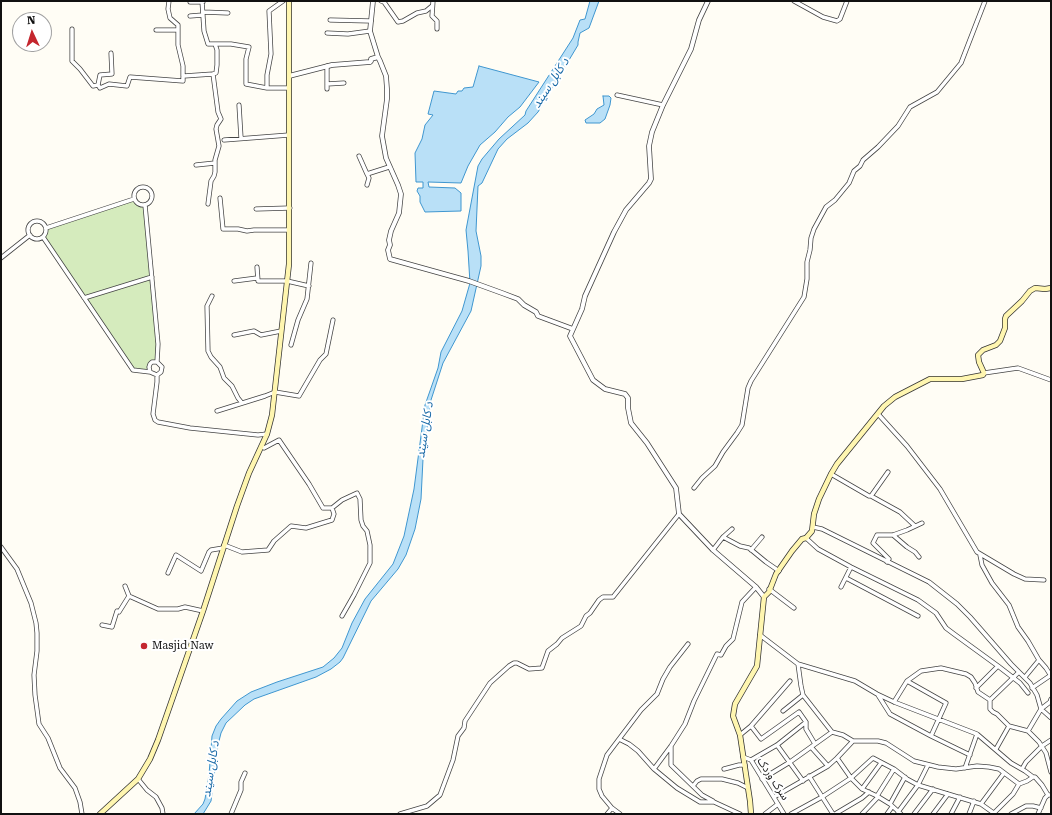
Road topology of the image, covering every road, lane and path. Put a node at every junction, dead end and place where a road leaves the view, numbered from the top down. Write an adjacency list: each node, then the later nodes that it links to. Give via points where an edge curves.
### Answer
1 (169, 1): 22 (street, via 170,18 177,23)
2 (283, 1): 35 (street, via 269,11 271,54)
3 (289, 1): 31 (main road)
4 (374, 1): 18 (street)
5 (381, 1): 13 (street, via 398,22)
6 (433, 1): 13 (street)
7 (708, 1): 40 (street, via 699,20 691,48)
8 (794, 1): 9 (street, via 823,17 837,21)
9 (848, 1)
10 (985, 1): 89 (street, via 961,63 938,92 910,108 898,126 863,160 849,183 826,207 811,238 804,297 751,381 738,433 716,466)
11 (190, 2): 12 (street)
12 (202, 2): 15 (street)
13 (432, 6): 20 (street, via 432,16 437,21)
14 (228, 13): 15 (street)
15 (203, 14): 16 (street); 25 (street, via 208,44)
16 (190, 16)
17 (330, 20): 18 (street)
18 (371, 20): 23 (street)
19 (72, 29): 34 (street, via 72,62 93,86)
20 (437, 29)
21 (156, 30): 22 (street)
22 (178, 30): 30 (street)
23 (370, 31): 24 (street); 27 (street)
24 (326, 33)
25 (215, 44): 29 (street, via 217,65); 35 (street, via 249,47 246,59 246,84)
26 (111, 53): 34 (street, via 112,74 100,74)
27 (378, 57): 28 (street, via 371,58 370,62); 47 (street, via 386,76 387,99 382,136)
28 (327, 66): 31 (street); 33 (street)
29 (214, 74): 30 (street); 45 (street, via 221,119 216,129 219,146)
30 (183, 76): 34 (street, via 183,82 130,77 127,86 109,84 100,88)
31 (289, 76): 36 (main road)
32 (344, 83): 33 (street)
33 (327, 84): 37 (street)
34 (98, 85)
35 (267, 88): 36 (street)
36 (289, 88): 41 (main road)
37 (327, 89)
38 (617, 95): 40 (street)
39 (239, 105): 42 (street)
40 (663, 105): 72 (street, via 650,139 651,179 626,210 614,232 585,296)
41 (289, 135): 42 (street); 54 (main road)
42 (241, 138): 43 (street)
43 (224, 140)
44 (359, 156): 48 (street)
45 (215, 163): 46 (street); 52 (street)
46 (196, 165)
47 (389, 167): 48 (street); 72 (street, via 401,194 389,240 388,250 392,260 478,284 518,299 538,316)
48 (367, 174): 49 (street)
49 (367, 185)
50 (220, 198): 57 (street, via 223,229)
51 (134, 199): 53 (street, via 138,204); 53 (street, via 137,189 147,188 152,197); 56 (street)
52 (208, 204)
53 (145, 205): 63 (street)
54 (290, 208): 55 (street); 57 (main road)
55 (256, 209)
56 (46, 228): 58 (street, via 42,222 35,221 29,225); 59 (street)
57 (289, 230): 66 (main road)
58 (30, 235): 59 (street, via 36,239); 60 (street)
59 (43, 237): 70 (street)
60 (1, 258)
61 (311, 263): 67 (street)
62 (257, 266): 64 (street)
63 (152, 277): 70 (street); 76 (street, via 158,344)
64 (258, 278): 65 (street); 66 (street, via 259,282)
65 (234, 281)
66 (287, 281): 67 (street); 73 (main road)
67 (309, 286): 75 (street)
68 (1051, 288): 78 (main road, via 1035,288 1030,291 1006,316 1000,341 983,350 978,356)
69 (212, 296): 82 (street, via 207,306 208,351)
70 (84, 298): 77 (street, via 133,370)
71 (333, 320): 81 (street, via 326,354 300,395)
72 (574, 329): 92 (street, via 571,339 593,380 605,389 625,394 628,398 631,423 676,488)
73 (281, 331): 74 (street, via 260,336 254,331); 81 (main road)
74 (234, 335)
75 (291, 346)
76 (157, 362): 77 (street, via 150,364); 79 (street, via 162,370)
77 (150, 372): 79 (street)
78 (984, 373): 80 (street, via 1018,368); 84 (main road, via 962,379 936,378 924,381 895,397)
79 (157, 375): 85 (street, via 153,414 158,422 190,428)
80 (1051, 380)
81 (275, 392): 82 (street); 85 (main road)
82 (242, 403): 83 (street)
83 (217, 410)
84 (878, 414): 88 (main road); 105 (street, via 908,446 940,489)
85 (267, 434): 86 (main road)
86 (262, 447): 91 (street, via 279,440 323,508); 101 (main road, via 249,473)
87 (888, 472): 90 (street)
88 (831, 474): 90 (street); 95 (main road, via 819,499)
89 (694, 488)
90 (871, 496): 94 (street, via 900,512)
91 (332, 508): 101 (street, via 332,520 306,528 290,526 268,550 242,552); 121 (street, via 342,500 357,494 360,499 361,520 370,545 370,563)
92 (679, 514): 103 (street); 214 (street, via 613,597 598,600 581,626 548,650 542,668 528,668 514,663 488,685 458,736 453,760 440,795 427,806)
93 (922, 523): 94 (street)
94 (915, 526): 97 (street)
95 (813, 527): 100 (main road); 107 (street, via 822,529)
96 (732, 529): 98 (street)
97 (893, 535): 106 (street); 107 (street, via 877,535 873,543 889,559)
98 (723, 537): 103 (street); 104 (street)
99 (762, 537): 104 (street)
100 (806, 538): 108 (street, via 818,549); 109 (main road, via 798,542)
101 (223, 546): 110 (street, via 209,552 201,571 176,555); 120 (main road)
102 (1, 547): 210 (street, via 17,569 36,623 35,695 39,724 48,738 60,768 75,788)
103 (713, 550): 114 (street)
104 (751, 550): 109 (street)
105 (980, 555): 112 (street, via 1025,579); 126 (street, via 989,579 1010,605 1018,627)
106 (919, 557)
107 (887, 562): 129 (street, via 929,582 957,604)
108 (851, 567): 111 (street); 128 (street, via 918,600 936,613 946,628)
109 (779, 571): 116 (main road)
110 (168, 573)
111 (846, 578): 115 (street); 122 (street)
112 (1044, 580)
113 (125, 586): 117 (street)
114 (756, 587): 118 (street); 159 (street, via 742,602 733,639 721,655 717,654)
115 (840, 587)
116 (769, 589): 118 (main road); 119 (street)
117 (129, 596): 120 (street, via 158,609 185,607); 123 (street, via 119,612 117,611 112,626)
118 (764, 597): 124 (main road)
119 (794, 608)
120 (203, 611): 185 (main road, via 158,740)
121 (342, 616)
122 (918, 616)
123 (102, 625)
124 (760, 635): 127 (street); 153 (main road, via 757,666 738,700 733,716)
125 (688, 644): 155 (street, via 670,667 657,694)
126 (1039, 660): 130 (street); 131 (street)
127 (798, 664): 138 (street, via 855,681); 139 (street)
128 (998, 666): 132 (street); 135 (street)
129 (1019, 672): 131 (street); 132 (street)
130 (1051, 675): 136 (street)
131 (1025, 677): 136 (street)
132 (1013, 678): 137 (street); 141 (street)
133 (790, 680): 148 (street)
134 (907, 681): 135 (street, via 921,671 941,668 966,674 971,677); 142 (street); 146 (street, via 946,703)
135 (976, 688): 141 (street)
136 (1032, 688): 143 (street)
137 (1028, 693)
138 (877, 694): 142 (street); 154 (street, via 890,714)
139 (803, 695): 144 (street); 151 (street)
140 (1051, 699): 143 (street)
141 (990, 700): 149 (street, via 990,709)
142 (894, 702): 146 (street)
143 (1041, 709): 145 (street); 150 (street)
144 (784, 711)
145 (1051, 718)
146 (938, 720): 152 (street); 154 (street)
147 (806, 722): 148 (street, via 799,712 761,739); 158 (street); 160 (street)
148 (751, 726): 153 (street)
149 (1009, 726): 150 (street); 162 (street)
150 (1028, 731): 161 (street)
151 (832, 732): 157 (street, via 843,734); 160 (street)
152 (977, 734): 162 (street); 163 (street)
153 (740, 735): 164 (main road)
154 (931, 736): 163 (street)
155 (619, 739): 174 (street, via 638,751); 206 (street, via 607,755 599,779 602,796)
156 (1051, 740): 161 (street)
157 (853, 741): 165 (street); 170 (street, via 886,743 914,761)
158 (777, 745): 166 (street); 167 (street)
159 (671, 746): 174 (street); 190 (street, via 671,765)
160 (813, 746): 167 (street); 172 (street)
161 (1042, 746): 169 (street); 177 (street)
162 (996, 749): 177 (street)
163 (970, 755): 173 (street)
164 (743, 757): 166 (street, سرک وردک); 171 (main road)
165 (837, 758): 172 (street); 184 (street)
166 (751, 760): 186 (street, سرک وردک)
167 (790, 762): 186 (street); 187 (street)
168 (881, 763): 176 (street); 184 (street, via 873,758); 192 (street)
169 (1050, 763): 178 (street)
170 (928, 764): 173 (street); 189 (street)
171 (745, 765): 175 (street); 191 (main road)
172 (828, 766): 181 (street)
173 (965, 768): 180 (street, via 989,767)
174 (654, 769): 202 (street, via 676,788 700,802)
175 (724, 769)
176 (894, 769): 182 (street); 199 (street)
177 (1022, 769): 183 (street)
178 (1051, 772)
179 (245, 773): 213 (street)
180 (1004, 773): 188 (street); 204 (street)
181 (809, 776): 187 (street); 198 (street)
182 (905, 777): 189 (street); 205 (street)
183 (1033, 777): 188 (street); 196 (street)
184 (851, 778): 192 (street); 198 (street)
185 (138, 779): 211 (main road); 212 (street, via 156,797)
186 (762, 779): 197 (street, سرک وردک)
187 (803, 780): 197 (street)
188 (1019, 784): 209 (street)
189 (918, 785): 193 (street); 208 (street)
190 (693, 786): 191 (street, via 701,779 722,779); 202 (street)
191 (748, 788): 218 (main road)
192 (862, 789): 194 (street)
193 (933, 789): 195 (street); 225 (street)
194 (869, 792): 199 (street); 222 (street, via 854,804)
195 (948, 794): 200 (street); 226 (street)
196 (1050, 795): 207 (street)
197 (774, 797): 203 (street, سرک وردک)
198 (822, 797): 221 (street); 222 (street)
199 (877, 797): 205 (street); 223 (street)
200 (960, 797): 201 (street); 227 (street)
201 (974, 801): 204 (street); 228 (street)
202 (714, 802): 217 (street)
203 (778, 804): 219 (street); 220 (street, سرک وردک)
204 (981, 804): 209 (street)
205 (891, 806): 208 (street); 224 (street)
206 (612, 808): 215 (street); 216 (street)
207 (1041, 808): 229 (street, via 1026,806); 230 (street)
208 (899, 813)
209 (994, 813)
210 (82, 814)
211 (100, 814)
212 (163, 814)
213 (231, 814)
214 (400, 814)
215 (607, 814)
216 (620, 814)
217 (740, 814)
218 (751, 814)
219 (765, 814)
220 (784, 814)
221 (791, 814)
222 (834, 814)
223 (862, 814)
224 (887, 814)
225 (914, 814)
226 (933, 814)
227 (951, 814)
228 (969, 814)
229 (1011, 814)
230 (1038, 814)

